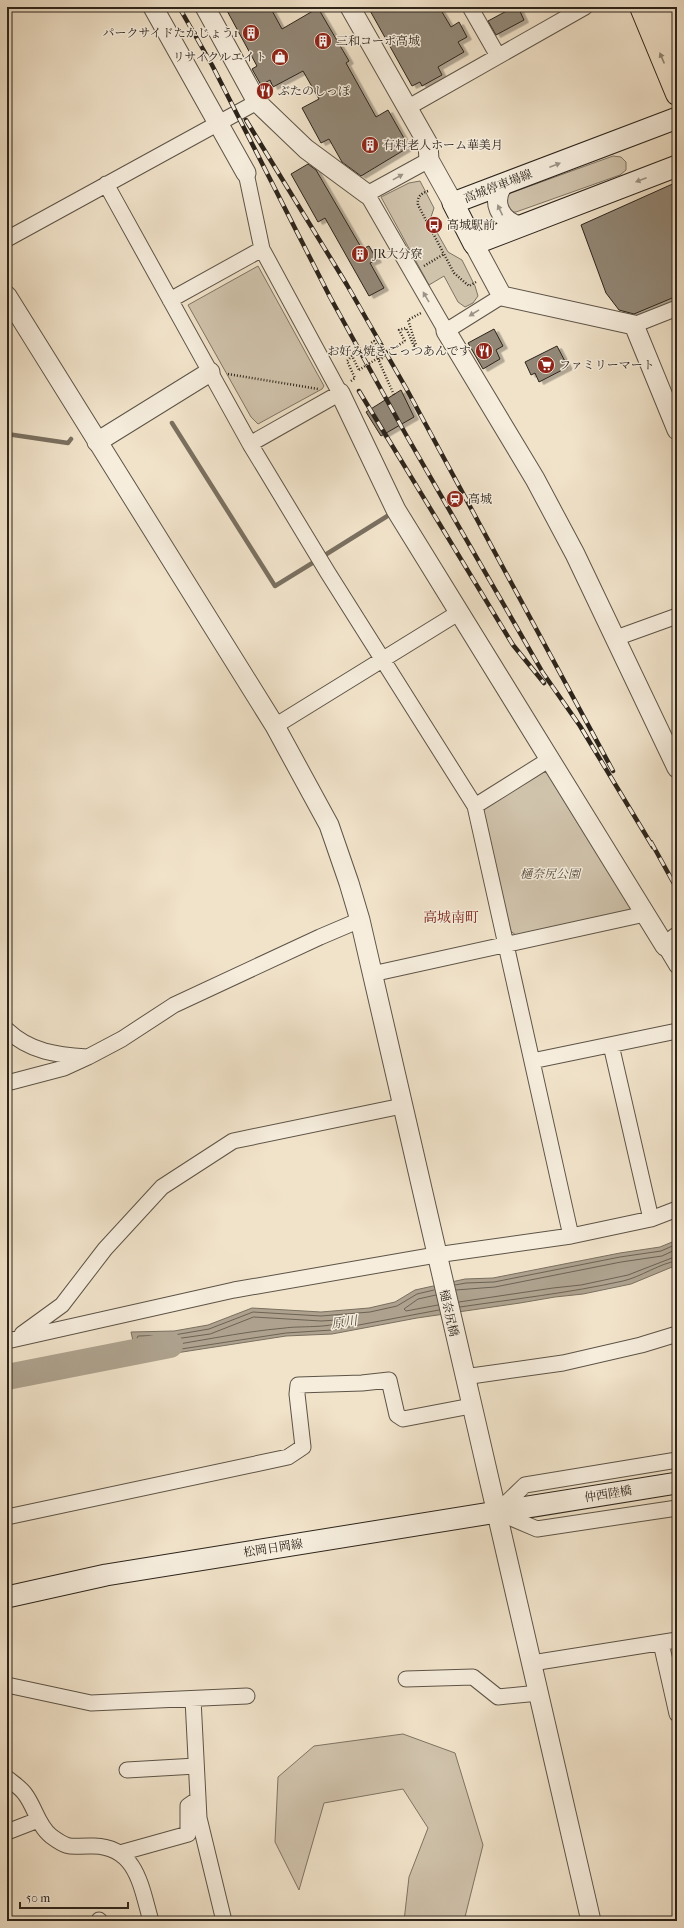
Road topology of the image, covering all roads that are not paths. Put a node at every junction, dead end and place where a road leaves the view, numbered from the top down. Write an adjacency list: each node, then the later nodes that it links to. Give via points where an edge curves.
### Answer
1 (153, 7): 14 (street)
2 (204, 7): 11 (street)
3 (350, 7): 12 (street)
4 (470, 7): 9 (street)
5 (586, 7): 9 (street)
6 (641, 7): 10 (highway, one-way to 6)
7 (661, 7): 8 (highway)
8 (677, 44)
9 (498, 56): 12 (street)
10 (677, 94)
11 (258, 102): 14 (street); 20 (street, via 306,149)
12 (407, 108): 15 (street, via 428,144)
13 (677, 118): 19 (main road, 高城停車場線, one-way to 13)
14 (218, 123): 17 (street); 18 (street)
15 (429, 160): 20 (street, one-way to 15); 21 (street)
16 (677, 166): 22 (main road, one-way to 22)
17 (246, 173): 25 (street)
18 (106, 184): 23 (street); 28 (street)
19 (503, 185): 21 (main road, 高城停車場線); 22 (street, one-way to 19, via 512,224 498,210 496,200)
20 (367, 194): 31 (street, one-way to 20)
21 (452, 203): 24 (main road, 高城停車場線)
22 (519, 226): 24 (main road)
23 (7, 238)
24 (474, 244): 27 (street)
25 (262, 249): 28 (street); 33 (street)
26 (7, 296): 35 (street, 樋奈尻橋)
27 (502, 296): 30 (street); 31 (street, one-way to 31)
28 (170, 300): 32 (street)
29 (677, 308): 30 (street)
30 (634, 325): 34 (street)
31 (446, 331): 39 (street, via 535,479)
32 (210, 372): 35 (street); 36 (street)
33 (340, 392): 36 (street); 37 (street, via 396,510)
34 (677, 430)
35 (98, 442): 41 (street, 樋奈尻橋)
36 (250, 444): 40 (street)
37 (458, 613): 40 (street); 42 (street)
38 (677, 616): 39 (street)
39 (616, 638): 43 (street)
40 (383, 660): 41 (street); 44 (street)
41 (275, 726): 46 (street, 樋奈尻橋, via 328,825)
42 (550, 759): 44 (street); 45 (street)
43 (677, 768)
44 (475, 806): 48 (street)
45 (645, 914): 47 (street); 48 (street)
46 (360, 920): 50 (street, 樋奈尻橋); 54 (street, via 174,1005 122,1039)
47 (671, 942): 49 (street)
48 (506, 945): 50 (street); 55 (street)
49 (677, 966)
50 (372, 974): 57 (street, 樋奈尻橋)
51 (7, 1030): 54 (street, via 27,1046 47,1053)
52 (677, 1031): 53 (street)
53 (611, 1045): 55 (street); 59 (street)
54 (88, 1057): 56 (street, via 64,1068)
55 (532, 1061): 60 (street)
56 (7, 1083)
57 (402, 1106): 61 (street, 樋奈尻橋); 63 (street, via 233,1141 162,1187 105,1249 62,1305)
58 (677, 1209): 59 (street)
59 (651, 1219): 60 (street)
60 (571, 1236): 61 (street)
61 (438, 1261): 63 (street, via 234,1290); 64 (street, 樋奈尻橋)
62 (677, 1334): 64 (street, via 563,1364)
63 (12, 1340)
64 (462, 1369): 65 (street, 樋奈尻橋)
65 (471, 1406): 70 (street, 樋奈尻橋); 71 (street, via 403,1419 397,1416 389,1380 298,1385 303,1447 288,1457)
66 (677, 1460): 70 (street, via 526,1485)
67 (677, 1483): 68 (main road, 仲西陸橋)
68 (539, 1505): 70 (main road, 松岡日岡線)
69 (677, 1508): 70 (street, via 537,1529)
70 (497, 1512): 72 (main road, 松岡日岡線, via 106,1575); 75 (street, 樋奈尻橋)
71 (7, 1517)
72 (7, 1596)
73 (677, 1640): 74 (street)
74 (661, 1643): 75 (street); 81 (street)
75 (532, 1663): 78 (street, 樋奈尻橋)
76 (406, 1679): 78 (street, via 473,1677 498,1697)
77 (7, 1686): 80 (street, via 91,1703)
78 (539, 1693): 91 (street, 樋奈尻橋)
79 (248, 1696): 80 (street)
80 (193, 1699): 82 (street)
81 (677, 1714)
82 (196, 1766): 83 (street); 85 (street)
83 (127, 1770)
84 (7, 1778): 86 (street, via 25,1794)
85 (198, 1799): 88 (street, via 188,1806 188,1834); 90 (street, via 199,1818)
86 (38, 1820): 87 (street); 88 (street, via 49,1835 68,1847 94,1846 111,1848)
87 (7, 1832)
88 (120, 1853): 89 (street, via 128,1858 137,1876)
89 (151, 1921)
90 (224, 1921)
91 (591, 1921)

